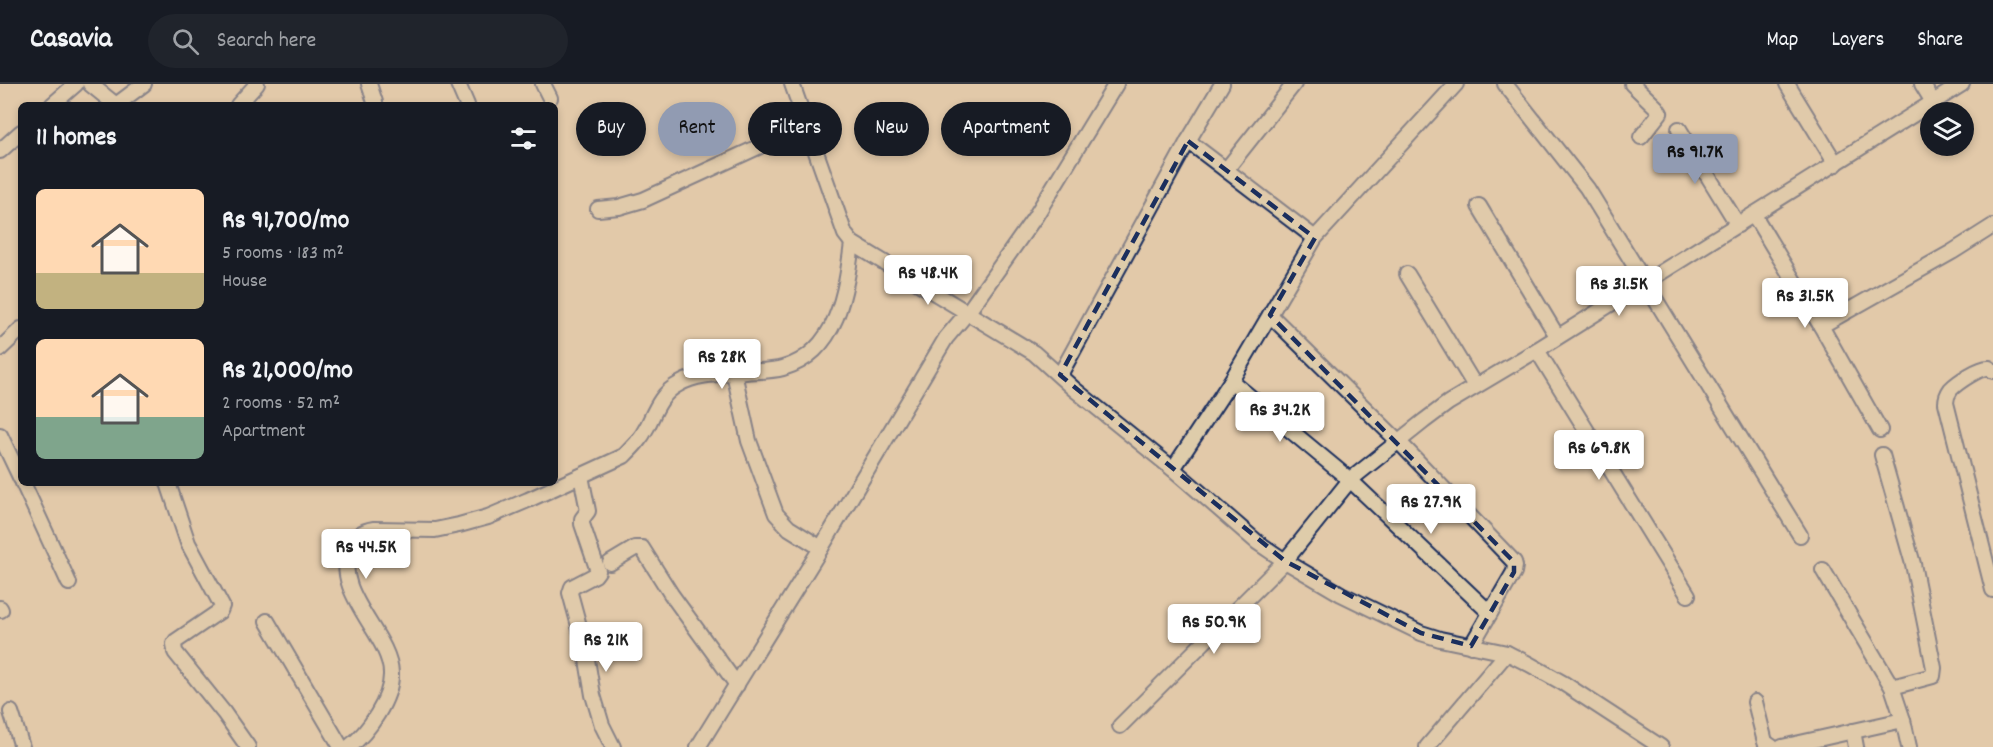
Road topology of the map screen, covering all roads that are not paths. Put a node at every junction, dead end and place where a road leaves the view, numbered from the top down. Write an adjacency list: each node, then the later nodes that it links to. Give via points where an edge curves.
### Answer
1 (76, 84): 19 (street)
2 (90, 84): 20 (street)
3 (144, 84): 21 (street)
4 (257, 84): 22 (street)
5 (369, 84): 23 (street)
6 (458, 84): 24 (street)
7 (543, 84): 18 (street)
8 (792, 84): 25 (street)
9 (1116, 84): 46 (street, via 1035,217)
10 (1222, 84): 31 (street)
11 (1294, 84): 36 (street)
12 (1456, 84): 42 (street)
13 (1505, 84): 45 (street, via 1587,188)
14 (1632, 84): 30 (street, via 1660,113)
15 (1787, 84): 35 (street)
16 (1922, 84): 26 (street)
17 (1962, 84): 26 (street)
18 (550, 98)
19 (55, 102)
20 (112, 102)
21 (120, 102)
22 (241, 102)
23 (375, 102)
24 (467, 102)
25 (798, 102)
26 (1933, 102)
27 (1920, 110): 35 (street)
28 (1679, 129): 40 (street)
29 (18, 135): 32 (street)
30 (1641, 137)
31 (1188, 141): 36 (street); 55 (street)
32 (0, 151)
33 (748, 152): 38 (street, via 644,200)
34 (817, 156): 43 (street, via 845,234)
35 (1836, 164): 39 (street)
36 (1226, 170): 42 (street)
37 (1479, 206): 50 (street)
38 (598, 209)
39 (1754, 215): 40 (street); 48 (street)
40 (1738, 225): 45 (street)
41 (1993, 226): 48 (street)
42 (1315, 238): 47 (street)
43 (852, 243): 46 (street); 54 (street, via 844,295 830,332 818,346 795,364 781,369)
44 (1407, 274): 57 (street)
45 (1644, 283): 50 (street); 68 (street)
46 (968, 312): 55 (street, via 1034,353); 69 (street, via 946,338)
47 (1270, 315): 56 (street); 60 (street)
48 (1821, 326): 58 (street)
49 (18, 332): 51 (street)
50 (1557, 336): 52 (street)
51 (0, 349)
52 (1537, 350): 57 (street); 75 (street)
53 (1993, 371): 74 (street, via 1981,368 1951,389 1946,403)
54 (734, 373): 64 (street, via 677,384 658,402 630,451); 69 (street, via 749,441 776,514 789,528)
55 (1060, 375): 62 (street)
56 (1231, 381): 62 (street); 65 (street)
57 (1475, 386): 60 (street)
58 (1880, 430)
59 (0, 435): 63 (street)
60 (1398, 441): 65 (street); 76 (street, via 1514,562 1514,572)
61 (1882, 455): 81 (street, via 1916,576 1934,673 1929,678)
62 (1173, 470): 70 (street)
63 (18, 473)
64 (581, 476): 90 (street, via 488,517 459,525 435,530 374,529 357,536 348,554 348,576 392,672 376,716 367,731); 91 (street, via 588,511 582,524 598,571 572,587 570,593 593,695)
65 (1350, 480): 70 (street); 76 (street)
66 (24, 486): 73 (street)
67 (169, 486): 88 (street, via 188,543 222,606 176,641 175,652)
68 (1800, 535)
69 (821, 548): 80 (street)
70 (1285, 561): 78 (street, via 1421,633); 85 (street)
71 (610, 563): 80 (street, via 642,548)
72 (1823, 570): 81 (street)
73 (69, 583)
74 (1993, 590)
75 (1688, 595)
76 (1490, 613): 78 (street)
77 (267, 621): 89 (street)
78 (1471, 646): 79 (street)
79 (1507, 653): 93 (street); 94 (street, via 1563,683)
80 (737, 685): 92 (street)
81 (1892, 687): 84 (street)
82 (1755, 702): 95 (street, via 1765,742)
83 (12, 712): 87 (street)
84 (1903, 720): 86 (street); 98 (street)
85 (1120, 726)
86 (1853, 731): 96 (street); 97 (street)
87 (22, 747)
88 (248, 747)
89 (341, 747)
90 (348, 747)
91 (613, 747)
92 (698, 747)
93 (1427, 747)
94 (1661, 747)
95 (1772, 747)
96 (1782, 747)
97 (1856, 747)
98 (1909, 747)

